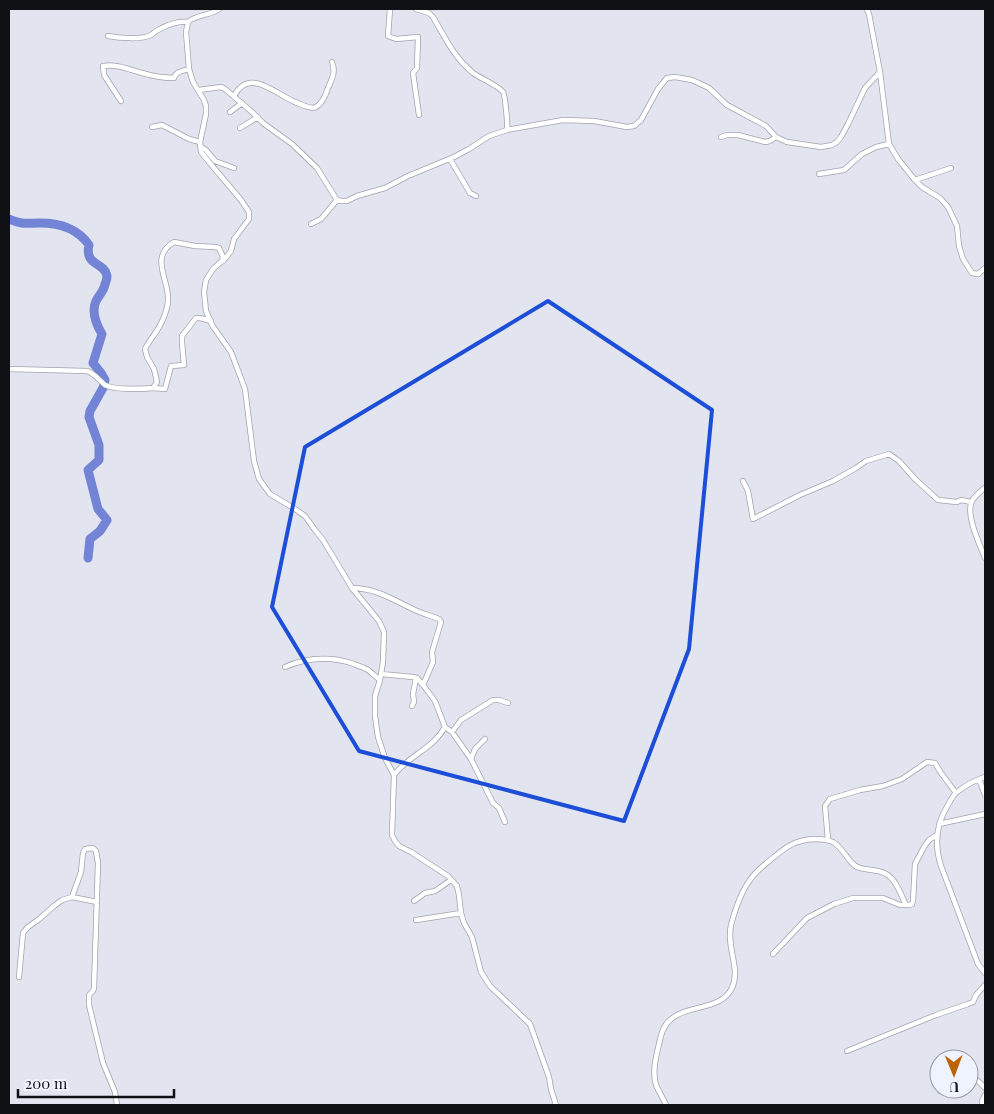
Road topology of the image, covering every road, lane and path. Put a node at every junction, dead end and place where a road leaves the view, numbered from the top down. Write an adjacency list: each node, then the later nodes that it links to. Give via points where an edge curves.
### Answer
1 (218, 9): 5 (street)
2 (390, 9): 15 (street, via 388,36 418,38 418,68 413,73)
3 (416, 9): 19 (street, via 433,17 448,45 466,66 504,93)
4 (867, 9): 9 (street)
5 (188, 22): 6 (street, via 172,24 144,37); 8 (street)
6 (108, 36)
7 (332, 62): 11 (street, via 334,75 324,98 316,107 257,84 238,88)
8 (189, 70): 10 (street); 12 (street, via 179,72 174,78 164,78 125,67 103,66 104,75)
9 (880, 72): 21 (street, via 865,88 837,142 822,147 787,142); 23 (street)
10 (199, 90): 11 (street, via 221,87); 22 (street, via 206,114)
11 (234, 96): 13 (street)
12 (121, 101)
13 (242, 103): 14 (street); 16 (street)
14 (230, 112)
15 (419, 115)
16 (258, 117): 18 (street); 30 (street, via 317,168)
17 (152, 127): 22 (street, via 162,125)
18 (240, 128)
19 (507, 130): 21 (street, via 563,120 634,126 667,78 675,77 709,88 727,105 766,126); 24 (street, via 489,136)
20 (721, 137): 21 (street, via 738,135 765,142)
21 (776, 137)
22 (200, 144): 25 (street, via 215,161); 32 (street, via 201,152 249,212 231,251)
23 (888, 144): 27 (street, via 862,154 844,170); 28 (street)
24 (450, 159): 29 (street, via 470,193); 30 (street, via 386,188 347,201)
25 (234, 168)
26 (952, 168): 28 (street)
27 (819, 174)
28 (915, 180): 33 (street, via 948,207 957,226 963,259 972,272 978,274)
29 (476, 196)
30 (337, 200): 31 (street, via 321,219)
31 (311, 224)
32 (222, 261): 34 (street, via 206,280 206,311); 36 (street, via 219,248 215,246 174,242 162,254 168,299 166,313 145,349 157,382)
33 (985, 268)
34 (211, 321): 36 (street, via 196,318 182,336 184,365 171,366 165,389); 41 (street, via 231,352 245,389 259,479 270,494 305,516)
35 (9, 369): 36 (street, via 87,371 111,388)
36 (153, 388)
37 (743, 481): 39 (street, via 753,519 833,481 866,461 889,454 938,500)
38 (985, 488): 39 (street)
39 (971, 502): 40 (street, via 973,527)
40 (985, 558)
41 (352, 588): 43 (street, via 383,628); 46 (street, via 383,594 439,619 433,662)
42 (285, 667): 45 (street, via 309,659 342,660 367,669)
43 (381, 674): 44 (street); 45 (street)
44 (416, 678): 46 (street); 48 (street)
45 (380, 680): 53 (street, via 375,696 376,728)
46 (424, 685): 49 (street, via 435,701)
47 (508, 703): 50 (street, via 493,700 461,720)
48 (412, 706)
49 (445, 727): 50 (street); 53 (street, via 432,744 400,766)
50 (452, 732): 52 (street)
51 (485, 739): 52 (street)
52 (470, 759): 59 (street)
53 (394, 775): 63 (street, via 392,834 395,841)
54 (985, 777): 55 (street)
55 (978, 779): 56 (street); 57 (street)
56 (956, 793): 60 (street); 62 (street, via 935,763 928,762 902,779 830,799 825,806)
57 (985, 795)
58 (985, 814): 60 (street)
59 (505, 822)
60 (939, 824): 61 (street)
61 (937, 835): 67 (street, via 929,840 915,864 913,901); 71 (street, via 938,858 978,964)
62 (828, 840): 67 (street, via 835,843 857,868 886,873); 78 (street, via 794,842 748,882 729,936 735,969 731,990 716,1003 677,1015 663,1030 654,1069 656,1084)
63 (451, 880): 65 (street); 68 (street, via 460,895)
64 (72, 897): 66 (street); 66 (street, via 81,872 83,853 93,848 98,863); 72 (street, via 62,900 23,933)
65 (414, 901)
66 (97, 902): 76 (street, via 94,988 89,995 89,1005 103,1063 116,1092)
67 (906, 905): 70 (street, via 882,898 853,898 834,904 807,918)
68 (461, 913): 69 (street); 77 (street, via 472,937 480,972 530,1024)
69 (416, 920)
70 (774, 954)
71 (985, 973)
72 (19, 977)
73 (985, 985): 74 (street, via 973,1002)
74 (847, 1052)
75 (985, 1095): 79 (street)
76 (117, 1105)
77 (556, 1105)
78 (666, 1105)
79 (982, 1105)

